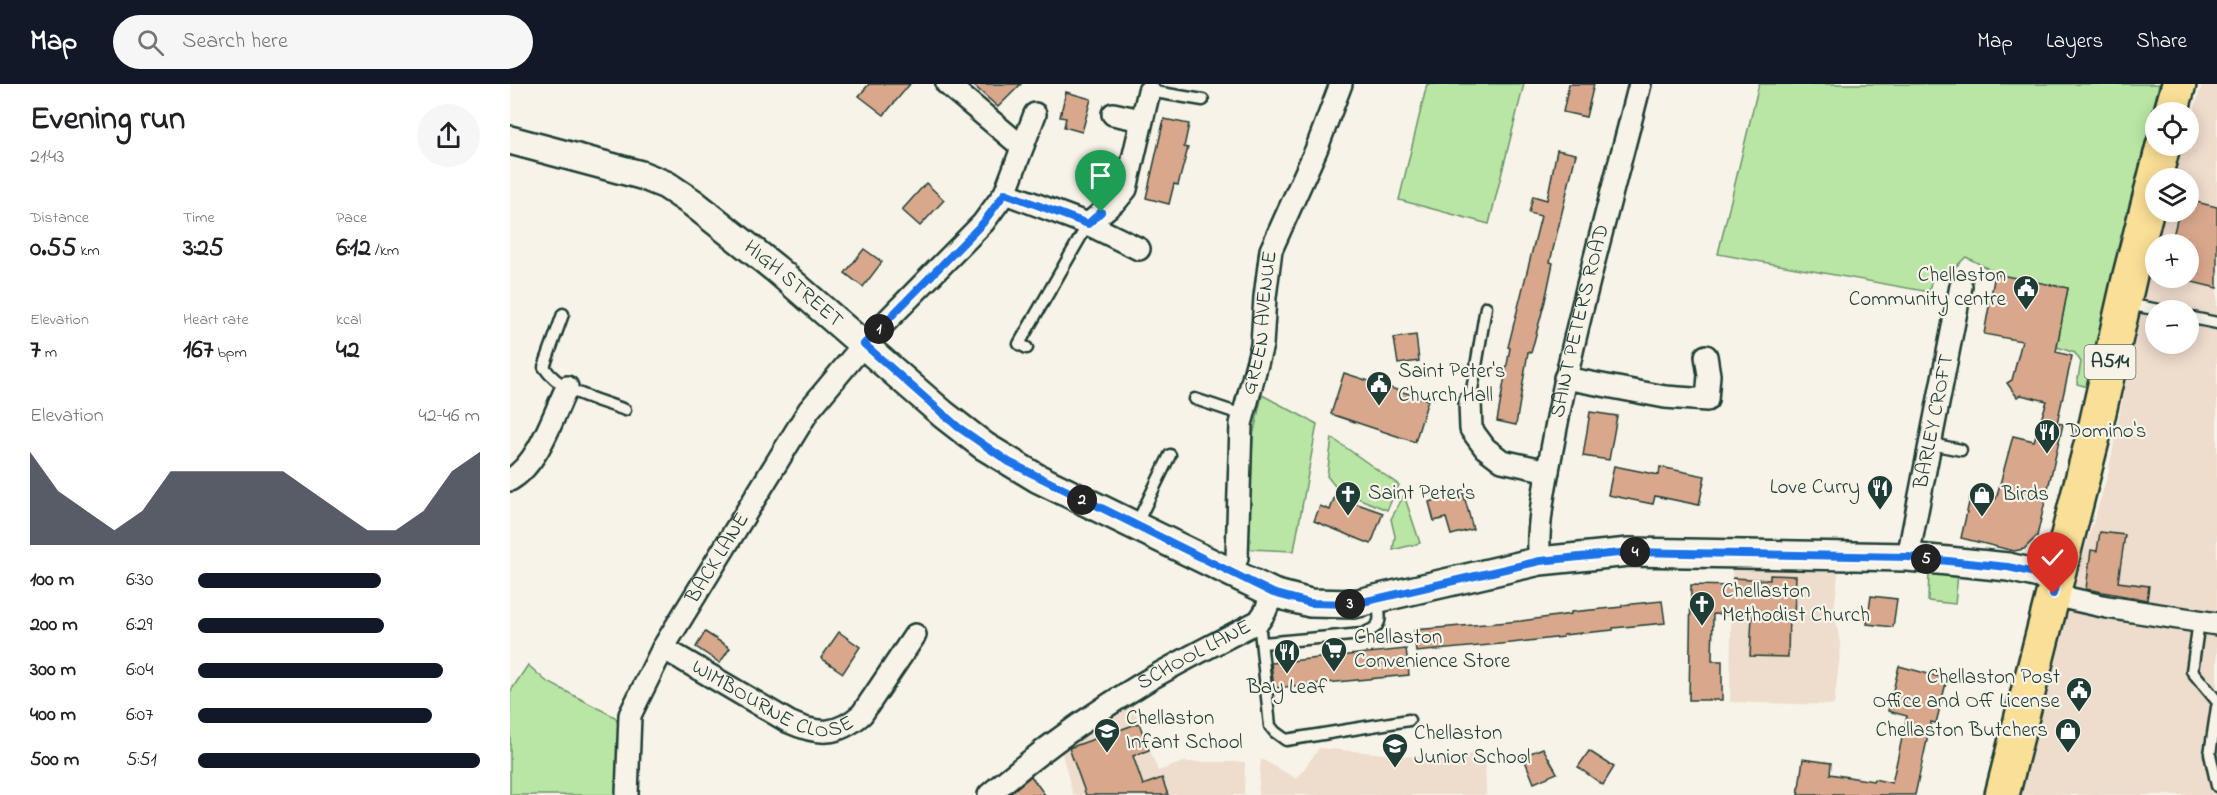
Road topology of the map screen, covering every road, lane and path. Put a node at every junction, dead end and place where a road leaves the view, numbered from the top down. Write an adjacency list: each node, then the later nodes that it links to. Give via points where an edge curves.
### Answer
1 (947, 84): 12 (street)
2 (1341, 84): 32 (street, GREEN AVENUE, via 1271,250 1262,345)
3 (1640, 84): 27 (street, SAINT PETER'S ROAD)
4 (2179, 84): 7 (main road)
5 (1149, 92): 6 (lane); 10 (street)
6 (1203, 100)
7 (2174, 102)
8 (1035, 114): 12 (street, BACK LANE)
9 (1113, 114): 10 (street)
10 (1141, 120): 15 (street, via 1126,189)
11 (510, 140): 24 (street, HIGH STREET, via 666,185 735,236)
12 (1023, 145): 14 (street, BACK LANE)
13 (2161, 156): 18 (main road, A514)
14 (1005, 193): 15 (street); 24 (street, BACK LANE, via 983,223)
15 (1088, 224): 16 (street); 25 (lane, via 1019,344)
16 (1139, 249)
17 (1960, 286): 33 (street, BARLEY CROFT)
18 (2124, 303): 19 (lane); 42 (main road, A514)
19 (2145, 307)
20 (1486, 308): 30 (lane)
21 (563, 314): 28 (lane, via 544,367 551,378)
22 (2199, 319): 23 (lane)
23 (2217, 323)
24 (864, 344): 38 (street, HIGH STREET, via 958,427 1009,462); 49 (street, BACK LANE, via 809,410)
25 (1027, 348)
26 (1706, 356): 27 (street, via 1707,400 1665,397)
27 (1565, 378): 36 (street, SAINT PETER'S ROAD)
28 (567, 387): 31 (lane); 37 (street, via 534,455)
29 (1195, 399): 32 (lane)
30 (1470, 402): 36 (street, via 1471,429 1485,448 1502,461)
31 (625, 410)
32 (1243, 415): 41 (street, GREEN AVENUE, via 1237,558)
33 (1930, 444): 34 (lane); 39 (street, BARLEY CROFT)
34 (1961, 450)
35 (1170, 455): 38 (lane)
36 (1548, 471): 40 (street, SAINT PETER'S ROAD, via 1538,548)
37 (510, 480)
38 (1136, 525): 41 (street, HIGH STREET)
39 (1908, 557): 40 (street, HIGH STREET, via 1629,552); 42 (street, HIGH STREET, via 2008,567)
40 (1540, 561): 44 (street, HIGH STREET)
41 (1230, 573): 43 (street, HIGH STREET)
42 (2055, 586): 46 (street, via 2107,608); 56 (main road, A514)
43 (1273, 593): 44 (street, HIGH STREET, via 1310,603); 45 (street, SCHOOL LANE)
44 (1377, 600): 48 (lane, via 1381,616 1373,630)
45 (1259, 621): 48 (lane); 55 (street, SCHOOL LANE, via 1099,712 1023,765)
46 (2208, 623): 50 (lane, via 2192,671)
47 (915, 635): 49 (street, WIMBOURNE CLOSE, via 862,714 852,723 828,732 789,722)
48 (1262, 643): 52 (lane, via 1270,726 1286,740)
49 (663, 648): 54 (street, BACK LANE, via 630,715)
50 (2217, 701)
51 (2217, 707): 53 (lane, via 2210,754)
52 (1409, 720)
53 (2217, 786)
54 (627, 795)
55 (988, 795)
56 (2001, 795)

